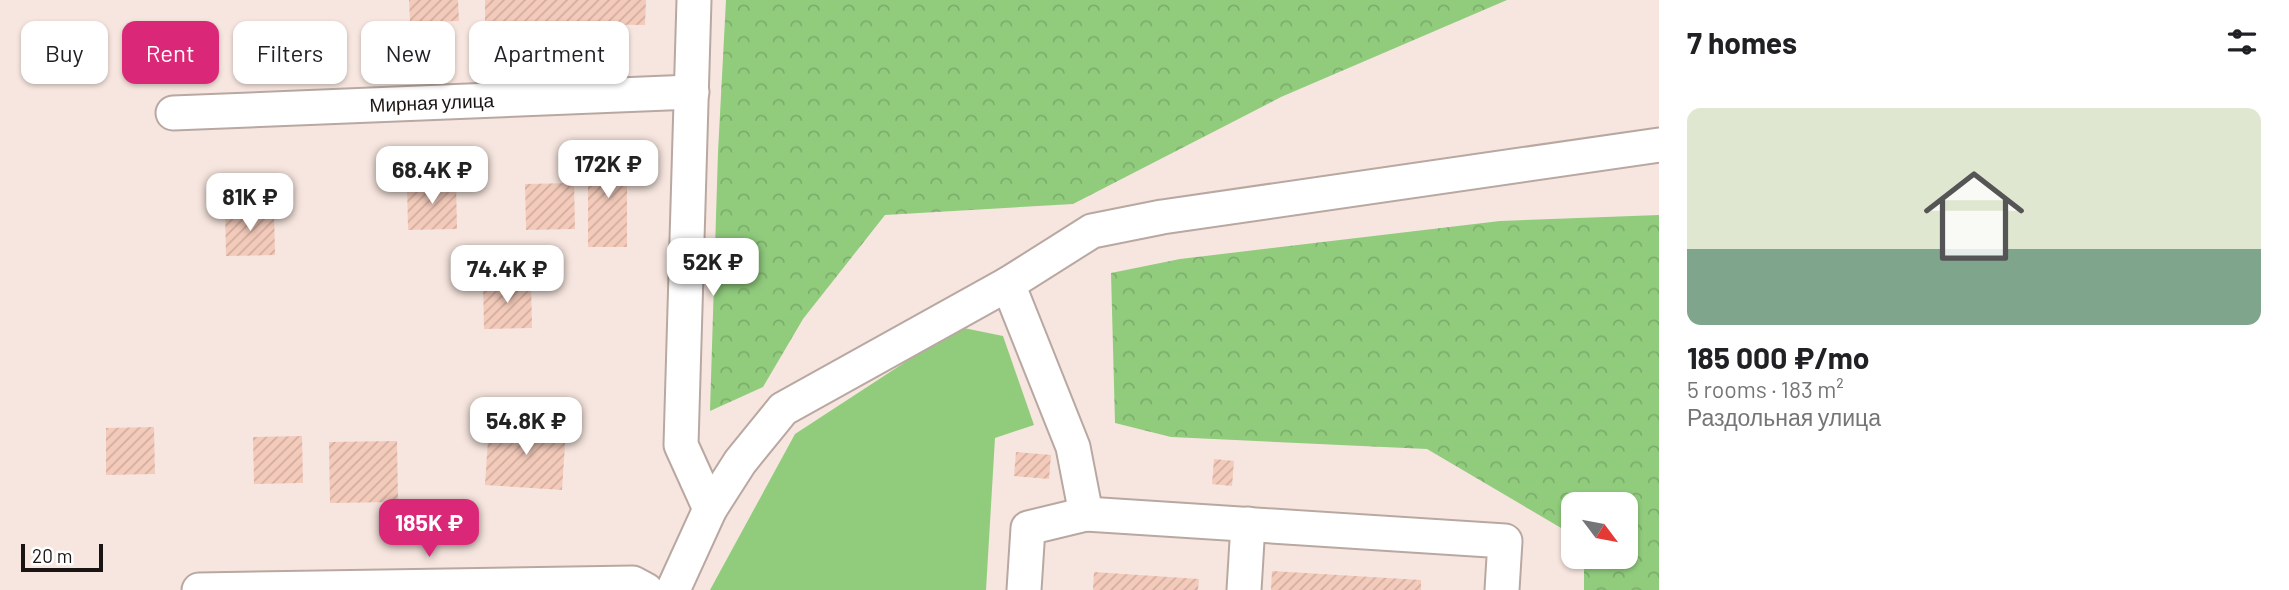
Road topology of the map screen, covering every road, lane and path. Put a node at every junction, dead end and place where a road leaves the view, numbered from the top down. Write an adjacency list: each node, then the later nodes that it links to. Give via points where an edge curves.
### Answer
1 (694, 0): 2 (street)
2 (692, 92): 3 (street, Мирная улица); 6 (street, via 681,445)
3 (173, 113)
4 (1659, 145): 5 (street, via 1092,231)
5 (1007, 284): 6 (street, via 783,409); 7 (street, via 1073,447)
6 (710, 509): 11 (street)
7 (1086, 514): 8 (street); 12 (street, via 1028,528)
8 (1248, 524): 13 (street); 14 (street, via 1505,541)
9 (199, 590): 10 (street, via 633,583)
10 (646, 590)
11 (673, 590)
12 (1024, 590)
13 (1244, 590)
14 (1502, 590)

